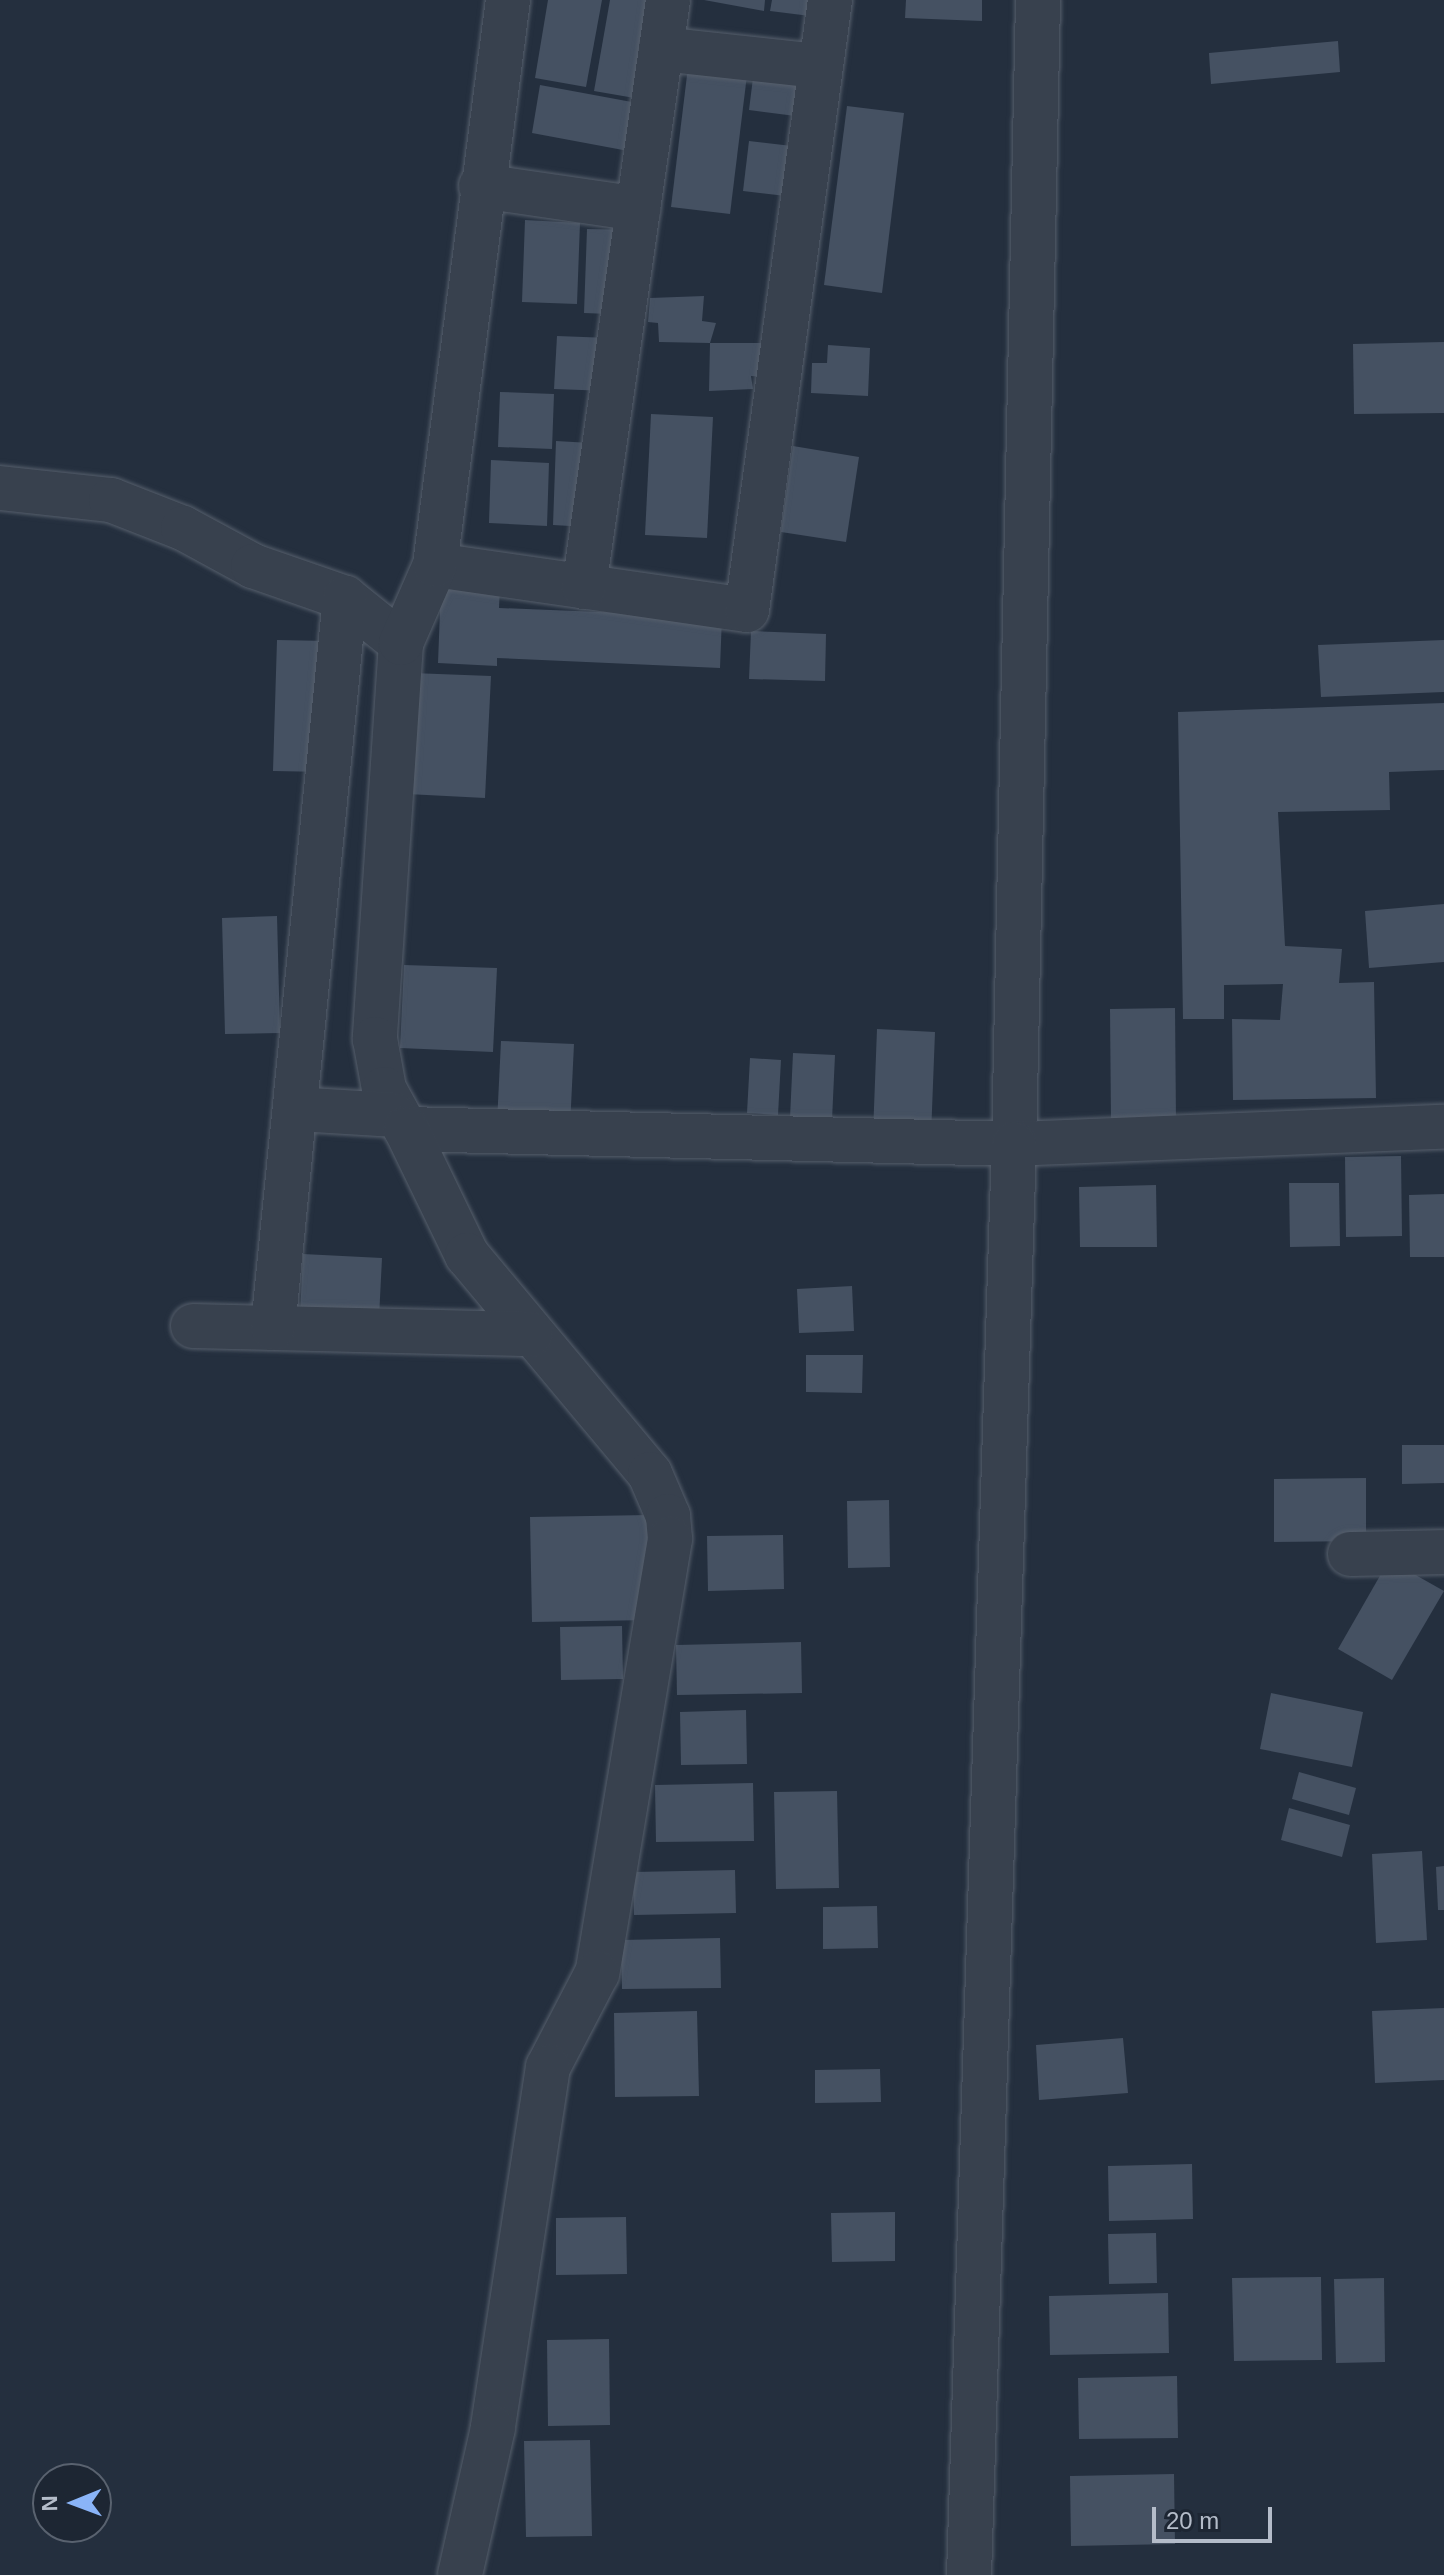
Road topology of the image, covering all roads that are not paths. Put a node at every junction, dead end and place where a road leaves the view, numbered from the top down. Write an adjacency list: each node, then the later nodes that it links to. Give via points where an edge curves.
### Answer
1 (508, 0): 7 (street)
2 (668, 0): 5 (street)
3 (830, 0): 6 (street)
4 (1038, 0): 17 (street)
5 (661, 49): 6 (street); 8 (street)
6 (818, 66): 11 (street, via 747,610)
7 (481, 186): 8 (street); 10 (street)
8 (638, 209): 11 (street)
9 (0, 488): 12 (street, via 111,500 183,528 253,566)
10 (435, 565): 11 (street); 13 (street)
11 (584, 587)
12 (345, 598): 13 (street); 14 (street)
13 (401, 643): 15 (street, via 375,1039)
14 (295, 1109): 15 (street); 19 (street)
15 (400, 1122): 17 (street); 20 (street, via 467,1255)
16 (1444, 1127): 17 (street)
17 (1014, 1144): 24 (street)
18 (193, 1326): 19 (street)
19 (273, 1328): 20 (street)
20 (531, 1334): 23 (street, via 650,1474 664,1505 670,1539 597,1973 560,2035 548,2067 493,2428)
21 (1444, 1552): 22 (street)
22 (1350, 1554)
23 (460, 2575)
24 (969, 2575)

